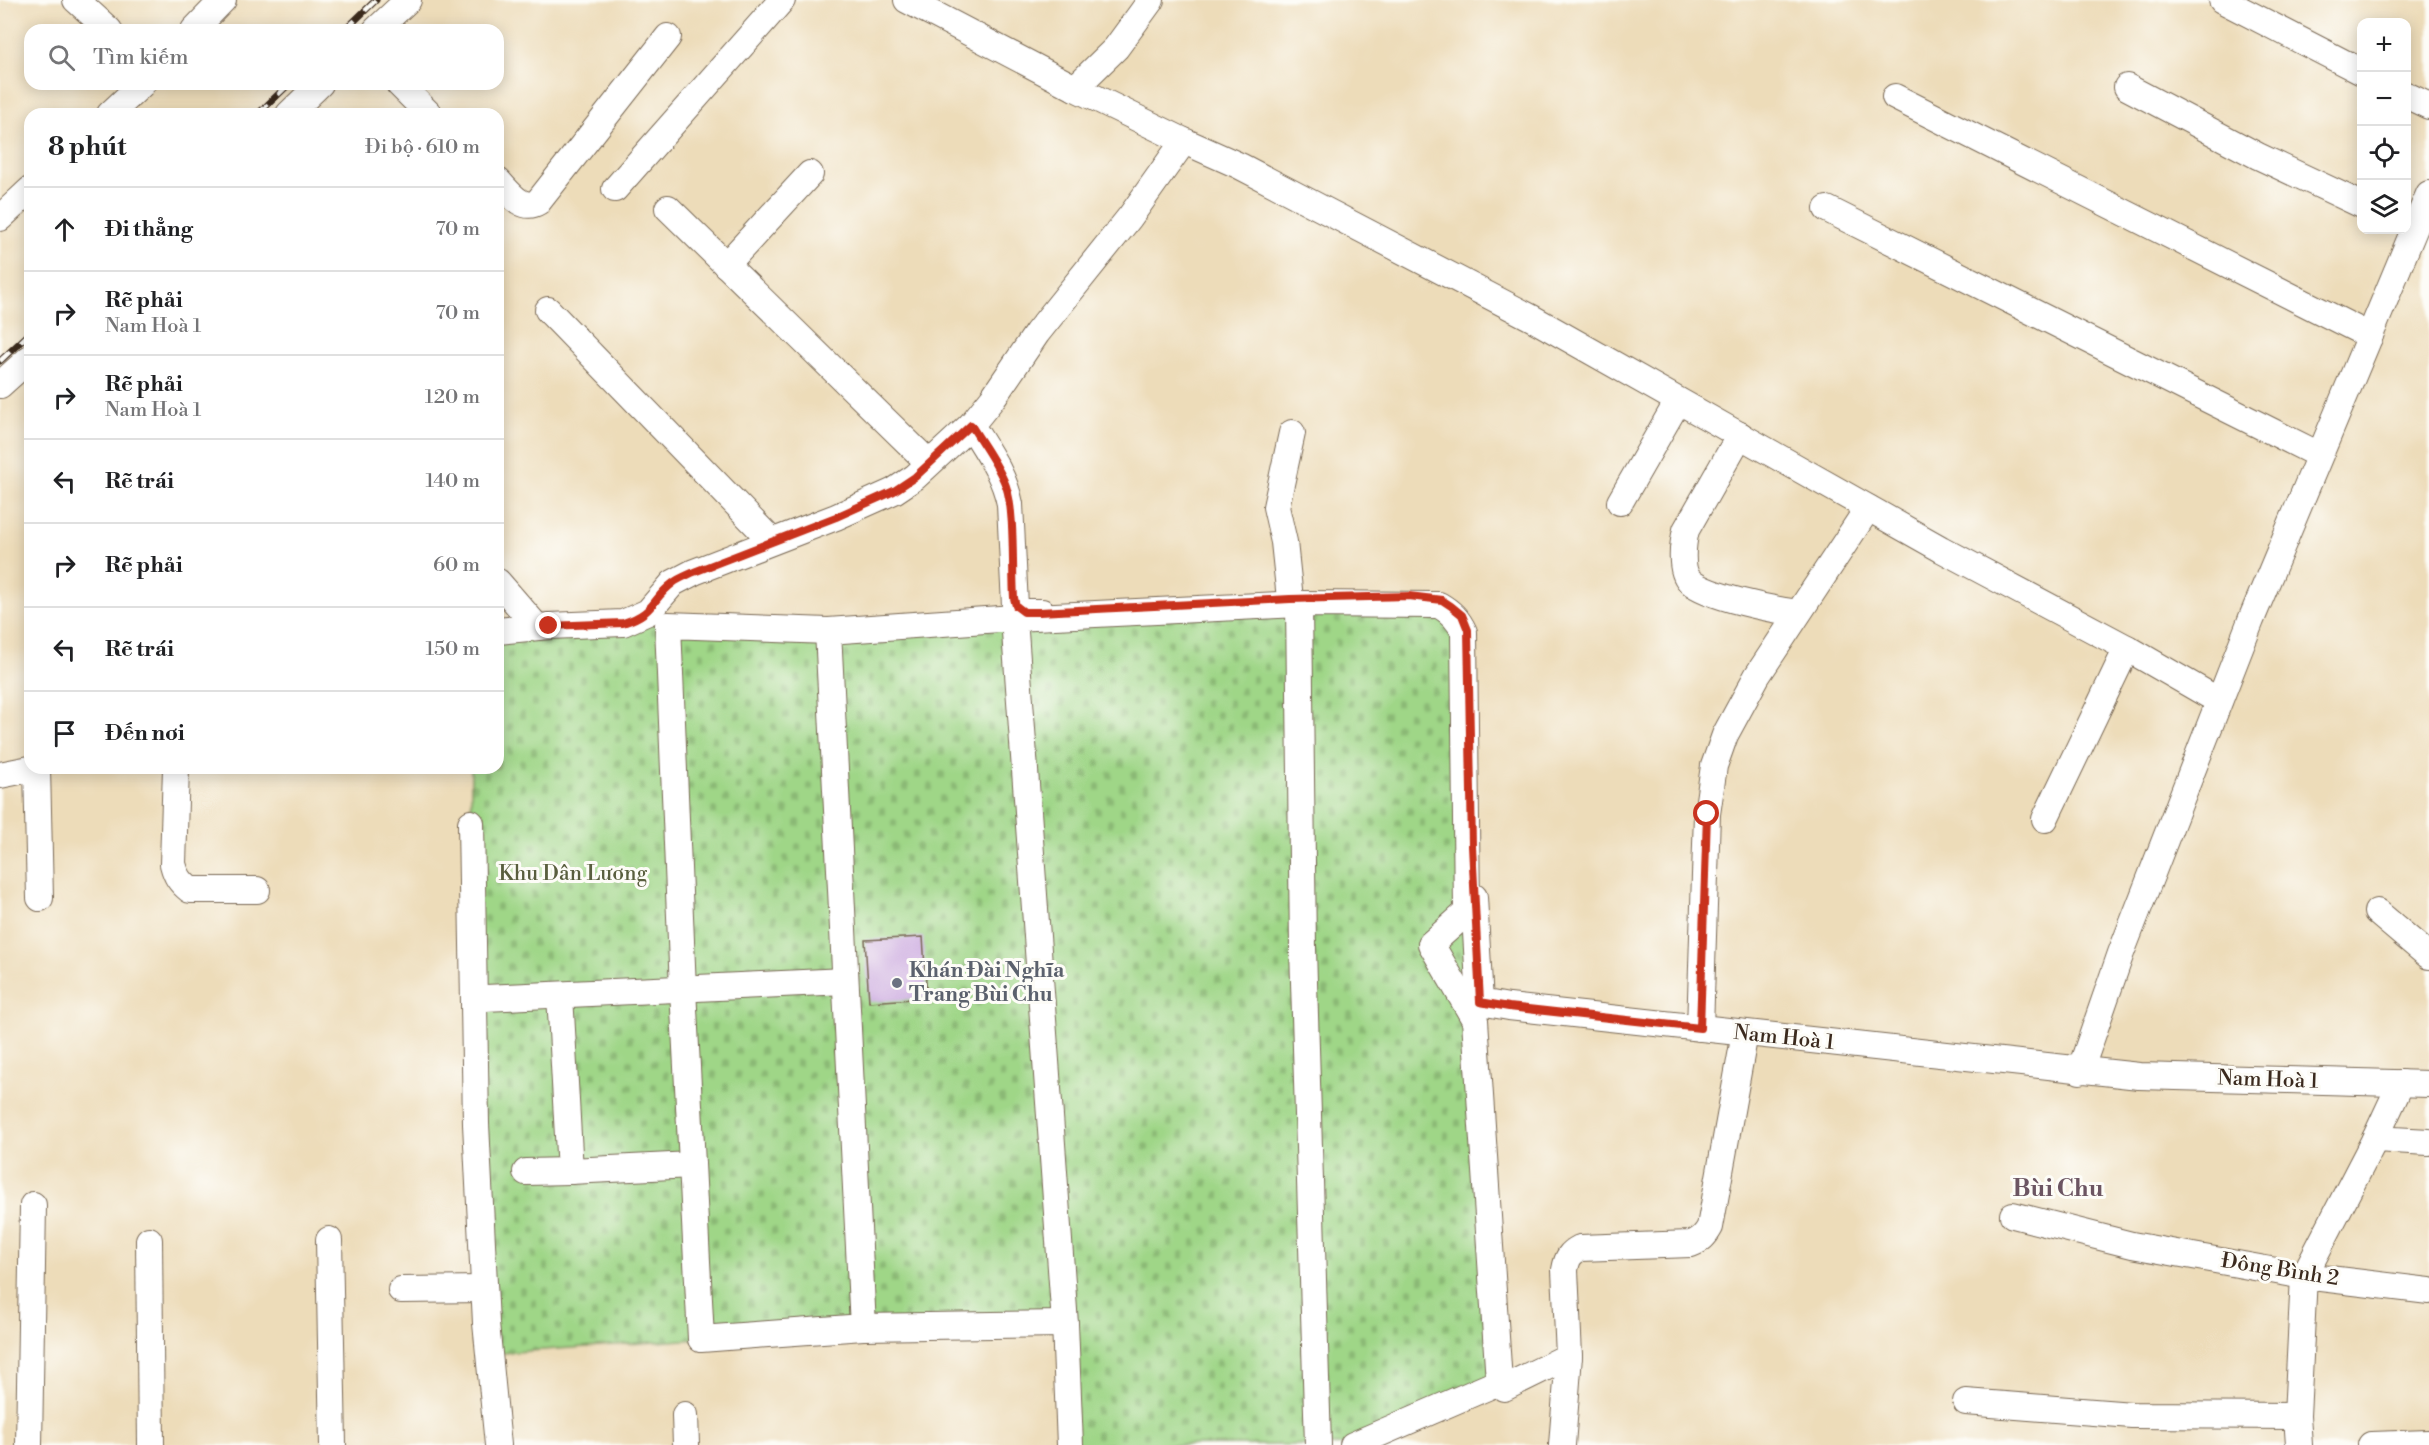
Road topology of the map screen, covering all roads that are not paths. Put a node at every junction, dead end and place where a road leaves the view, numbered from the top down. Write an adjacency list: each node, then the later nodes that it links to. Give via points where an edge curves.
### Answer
1 (76, 0): 8 (street)
2 (223, 0): 9 (street)
3 (408, 0): 10 (street)
4 (782, 0): 27 (street)
5 (907, 0): 14 (street)
6 (1151, 0): 14 (street, via 1116,48)
7 (2222, 0): 12 (street)
8 (103, 24)
9 (200, 24)
10 (382, 24)
11 (669, 37): 26 (street, via 538,202 525,206)
12 (2357, 70)
13 (2127, 87): 30 (street)
14 (1075, 88): 24 (street)
15 (136, 90): 21 (street)
16 (314, 90): 22 (street)
17 (405, 90): 23 (street)
18 (1895, 97): 38 (street)
19 (2411, 97): 20 (street)
20 (2429, 106)
21 (116, 108)
22 (295, 108)
23 (423, 108)
24 (1184, 141): 41 (street, via 1247,169 1532,318); 42 (street)
25 (810, 174): 36 (street)
26 (504, 187)
27 (615, 189)
28 (2429, 194): 34 (street)
29 (24, 196): 33 (street)
30 (2357, 203)
31 (668, 208): 36 (street)
32 (1827, 209): 45 (street)
33 (0, 219)
34 (2411, 228)
35 (2409, 234): 38 (street)
36 (726, 265): 46 (street)
37 (548, 310): 49 (street)
38 (2370, 336): 45 (street)
39 (24, 363): 40 (street)
40 (0, 385)
41 (1678, 400): 44 (street); 47 (street)
42 (971, 425): 46 (street); 51 (street, via 1007,488 1014,598 1019,609 1085,611)
43 (1292, 433): 51 (street, via 1276,507)
44 (1740, 435): 48 (street); 52 (street, via 1686,530 1686,573 1690,581 1713,592 1764,608)
45 (2319, 455): 58 (street)
46 (929, 463): 49 (street, via 894,491)
47 (1620, 502)
48 (1868, 508): 52 (street); 57 (street)
49 (772, 541): 54 (street, via 673,583 648,612 634,620)
50 (504, 589): 54 (street)
51 (1295, 602): 53 (street); 73 (street, via 1409,596 1442,600 1462,615 1468,630); 106 (street); 107 (street, via 1439,605 1451,612 1464,632 1467,912 1431,944 1475,1020 1498,1382)
52 (1798, 613): 74 (street, via 1756,676 1725,735 1714,766 1707,814)
53 (1014, 618): 56 (street); 92 (street)
54 (537, 627): 55 (street)
55 (504, 630)
56 (828, 630): 69 (street); 70 (street, via 669,625)
57 (2127, 648): 58 (street); 63 (street)
58 (2219, 701): 76 (street, via 2121,952)
59 (24, 770): 62 (street)
60 (36, 774): 66 (street)
61 (176, 774): 65 (street, via 175,875 190,890)
62 (0, 775)
63 (2045, 819)
64 (471, 823): 89 (street, via 476,1124)
65 (257, 890)
66 (40, 898)
67 (2377, 912): 68 (street)
68 (2429, 956)
69 (845, 981): 70 (street); 93 (street)
70 (683, 989): 71 (street); 81 (street)
71 (560, 995): 72 (street); 82 (street)
72 (485, 998)
73 (1480, 1002): 74 (street, Nam Hoà 1); 95 (street)
74 (1700, 1028): 75 (street, Nam Hoà 1)
75 (1745, 1034): 76 (street, Nam Hoà 1); 94 (street, via 1710,1227 1691,1244 1580,1248 1572,1252 1565,1270)
76 (2080, 1071): 77 (street, Nam Hoà 1)
77 (2401, 1083): 78 (street, Nam Hoà 1); 79 (street)
78 (2429, 1083)
79 (2375, 1139): 80 (street); 88 (street)
80 (2429, 1142)
81 (692, 1166): 82 (street); 93 (street, via 701,1339)
82 (570, 1171): 83 (street)
83 (526, 1172)
84 (33, 1205): 100 (street)
85 (2013, 1215): 88 (street, Đông Bình 2, via 2132,1245)
86 (149, 1240): 101 (street)
87 (329, 1240): 102 (street)
88 (2304, 1276): 91 (street, Đông Bình 2); 98 (street)
89 (484, 1289): 90 (street); 103 (street)
90 (401, 1290)
91 (2429, 1291)
92 (1065, 1324): 93 (street); 105 (street)
93 (863, 1327)
94 (1569, 1356): 95 (street); 109 (street)
95 (1504, 1388): 108 (street)
96 (1966, 1402): 98 (street, via 2132,1415)
97 (685, 1415): 104 (street)
98 (2297, 1416): 110 (street)
99 (2429, 1443): 111 (street)
100 (28, 1445)
101 (151, 1445)
102 (333, 1445)
103 (498, 1445)
104 (686, 1445)
105 (1070, 1445)
106 (1318, 1445)
107 (1353, 1445)
108 (1382, 1445)
109 (1562, 1445)
110 (2299, 1445)
111 (2371, 1445)

